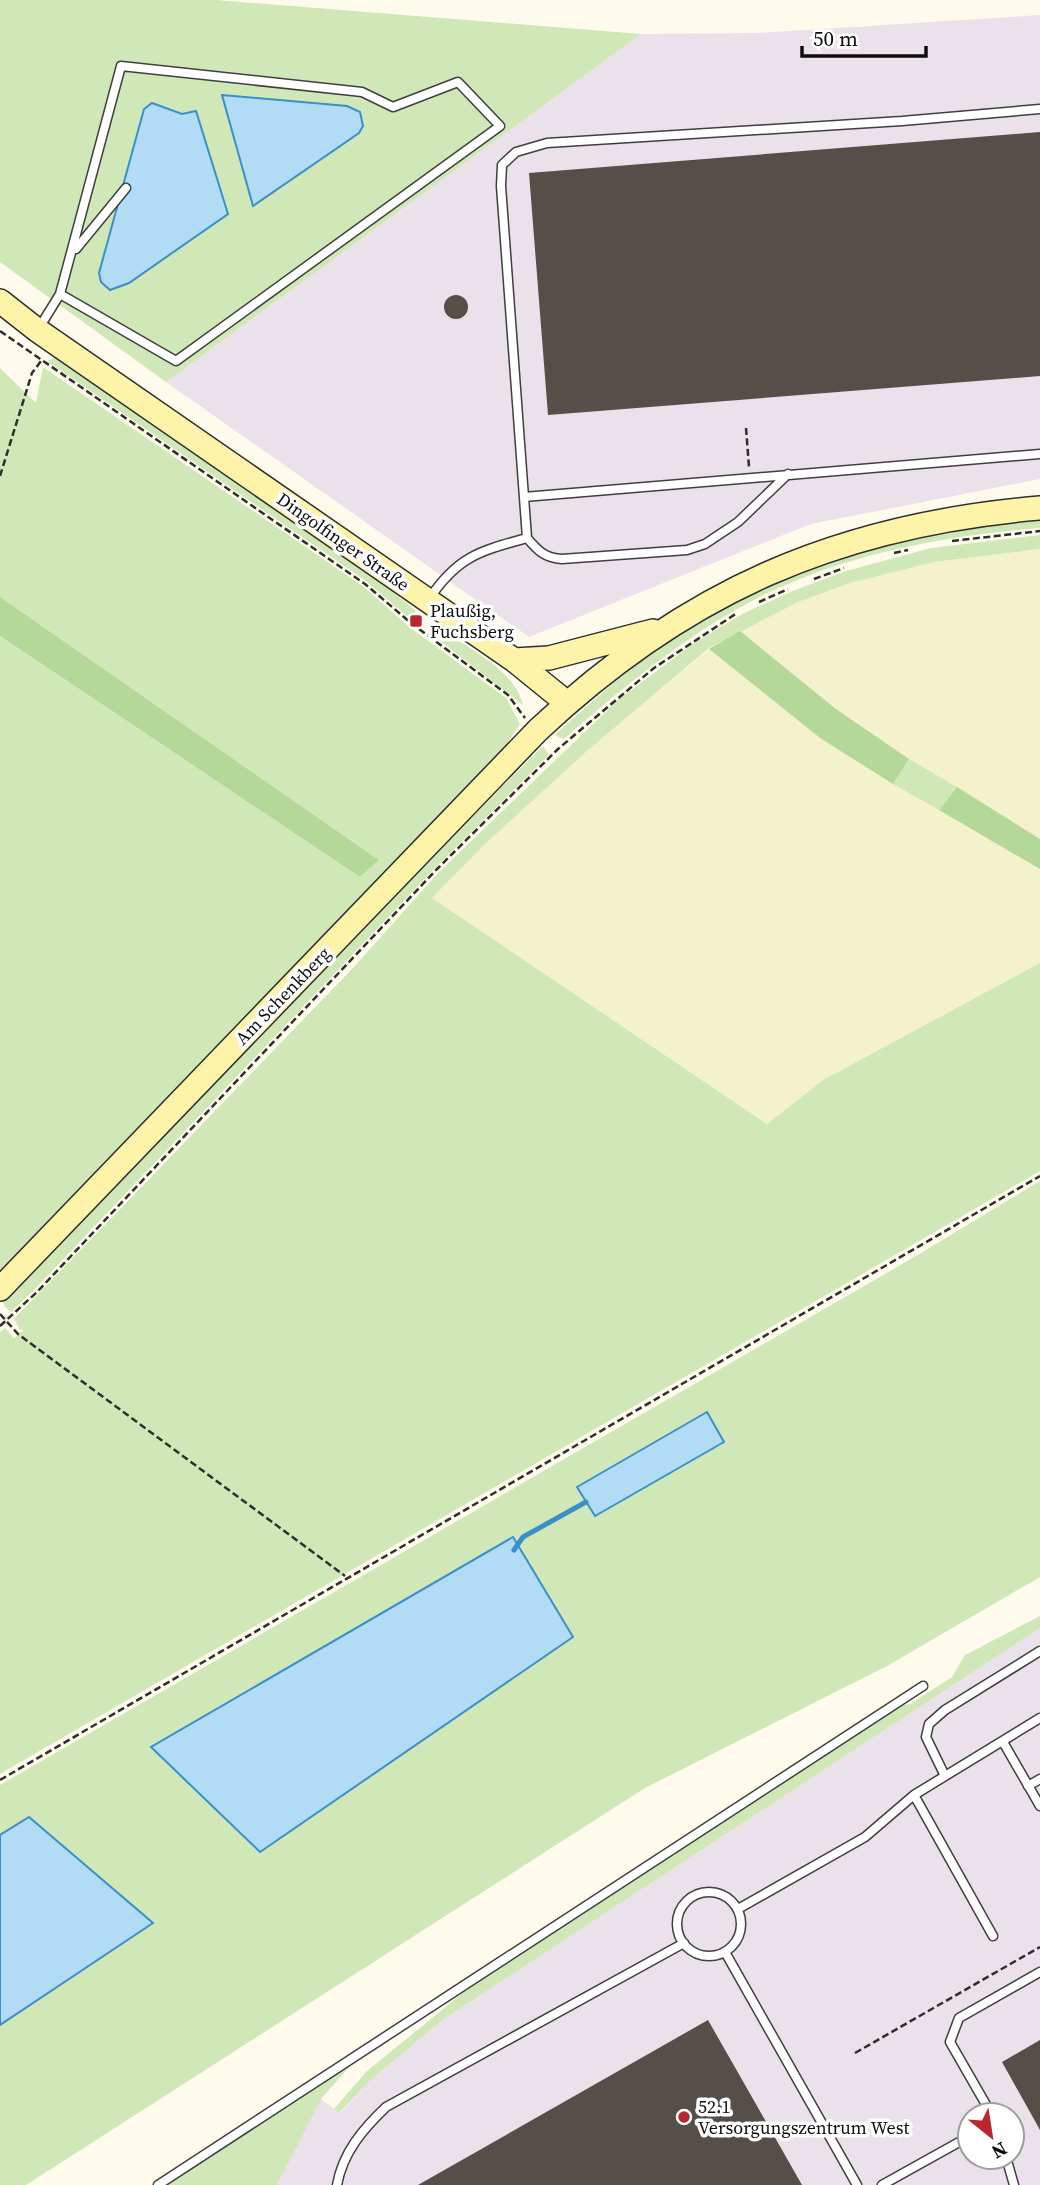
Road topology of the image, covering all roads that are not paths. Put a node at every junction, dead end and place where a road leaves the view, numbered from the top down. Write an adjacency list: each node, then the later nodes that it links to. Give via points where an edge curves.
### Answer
1 (1040, 109): 9 (lane, via 547,143 516,152 502,164 501,186)
2 (126, 188): 3 (lane)
3 (74, 251): 4 (lane); 4 (lane, via 121,66 362,92 393,107 458,82 500,125 176,361)
4 (60, 294): 6 (lane)
5 (0, 301): 6 (main road, Dingolfinger Straße)
6 (46, 336): 12 (main road, Dingolfinger Straße)
7 (1040, 454): 8 (lane)
8 (788, 474): 9 (lane); 11 (lane, via 722,535 687,550 562,559 549,558)
9 (524, 497): 11 (lane)
10 (1040, 508): 13 (main road, via 921,523 843,544 733,589)
11 (527, 538): 12 (lane, via 475,552 442,580)
12 (428, 601): 14 (main road, Dingolfinger Straße)
13 (662, 629): 14 (main road, via 549,658); 15 (main road)
14 (514, 660): 15 (main road, Dingolfinger Straße)
15 (567, 703): 16 (main road, Am Schenkberg)
16 (0, 1289)
17 (1040, 1651): 21 (lane, via 929,1724 926,1737)
18 (923, 1686): 33 (lane)
19 (1040, 1718): 20 (lane)
20 (1003, 1742): 21 (lane); 23 (lane)
21 (945, 1776): 24 (lane)
22 (1040, 1779): 23 (lane)
23 (1028, 1786): 25 (lane)
24 (914, 1795): 26 (lane, via 865,1837); 27 (lane)
25 (1040, 1806)
26 (738, 1909): 28 (lane, via 718,1892 689,1897 676,1925); 29 (lane, via 741,1933)
27 (993, 1937)
28 (684, 1943): 29 (lane, via 697,1954); 34 (lane, via 386,2107 355,2141)
29 (724, 1952): 35 (lane)
30 (1040, 1972): 31 (lane, via 959,2018 950,2042)
31 (984, 2101)
32 (956, 2145): 36 (lane)
33 (158, 2185)
34 (337, 2185)
35 (857, 2185)
36 (882, 2185)

